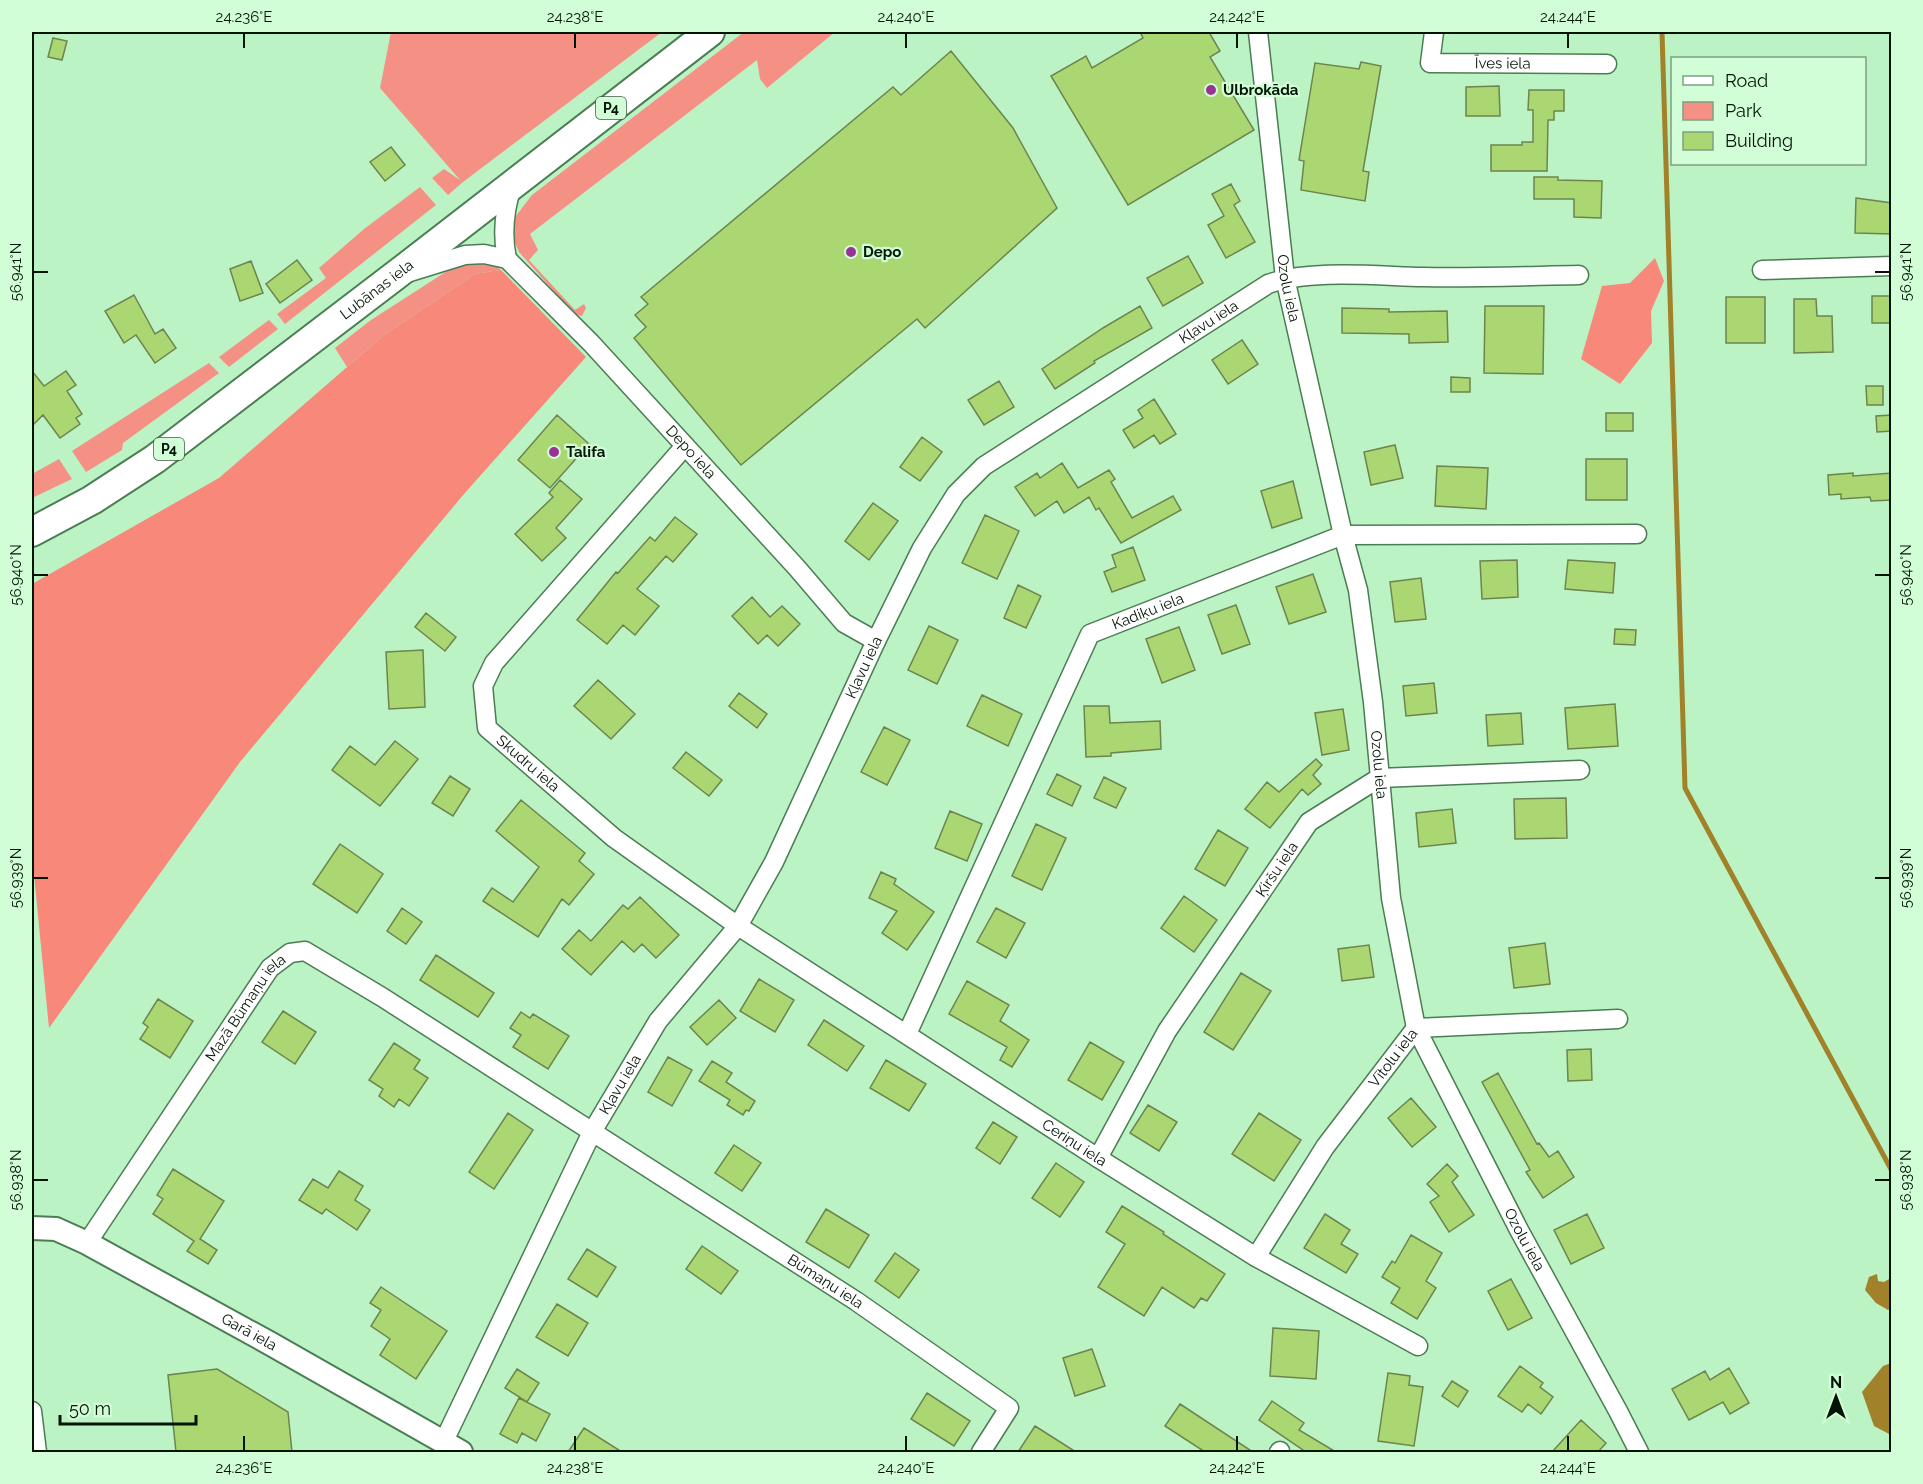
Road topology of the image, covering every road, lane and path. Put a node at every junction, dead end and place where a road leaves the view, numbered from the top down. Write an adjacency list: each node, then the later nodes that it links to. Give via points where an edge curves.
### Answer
1 (710, 32): 5 (main road, Lubānas iela / P4)
2 (1258, 32): 11 (street, Ozolu iela)
3 (1434, 32): 4 (street, Īves iela, via 1430,63)
4 (1607, 64)
5 (512, 185): 6 (street, via 505,209); 9 (main road, Lubānas iela / P4)
6 (507, 259): 9 (street, via 465,255); 12 (street, Depo iela)
7 (1892, 266): 8 (street)
8 (1762, 270)
9 (396, 275): 13 (main road, Lubānas iela / P4, via 155,459 92,500)
10 (1579, 275): 11 (street, Kļavu iela)
11 (1285, 278): 15 (street, Ozolu iela); 16 (street, Kļavu iela, via 1268,285 984,466 956,494 922,548)
12 (685, 446): 16 (street, Depo iela, via 844,623); 19 (street, Skudru iela, via 494,663 483,686 483,706 487,728 614,838)
13 (32, 532)
14 (1637, 534): 15 (street, Kadiķu iela)
15 (1343, 535): 18 (street, Ozolu iela, via 1358,590); 22 (street, Kadiķu iela, via 1090,634)
16 (876, 641): 19 (street, Kļavu iela, via 774,862)
17 (1580, 770): 18 (street, Ķiršu iela)
18 (1379, 778): 21 (street, Ozolu iela, via 1390,898); 24 (street, Ķiršu iela, via 1309,822 1167,1031)
19 (738, 926): 22 (street, Ceriņu iela); 23 (street, Kļavu iela, via 658,1021)
20 (1618, 1019): 21 (street, Vītolu iela)
21 (1416, 1028): 27 (street, Vītolu iela, via 1325,1148); 33 (street, Ozolu iela)
22 (907, 1034): 24 (street, Ceriņu iela)
23 (592, 1132): 26 (street, Mazā Būmaņu iela, via 327,963 305,951 290,953 270,968); 30 (street, Kļavu iela); 32 (street, Būmaņu iela, via 856,1301 1009,1408)
24 (1098, 1158): 27 (street, Ceriņu iela)
25 (32, 1228): 26 (street, Garā iela, via 56,1229)
26 (87, 1243): 30 (street, Garā iela)
27 (1256, 1257): 28 (street, Ceriņu iela)
28 (1418, 1346)
29 (32, 1411): 31 (street)
30 (452, 1448)
31 (37, 1452)
32 (981, 1452)
33 (1639, 1452)

